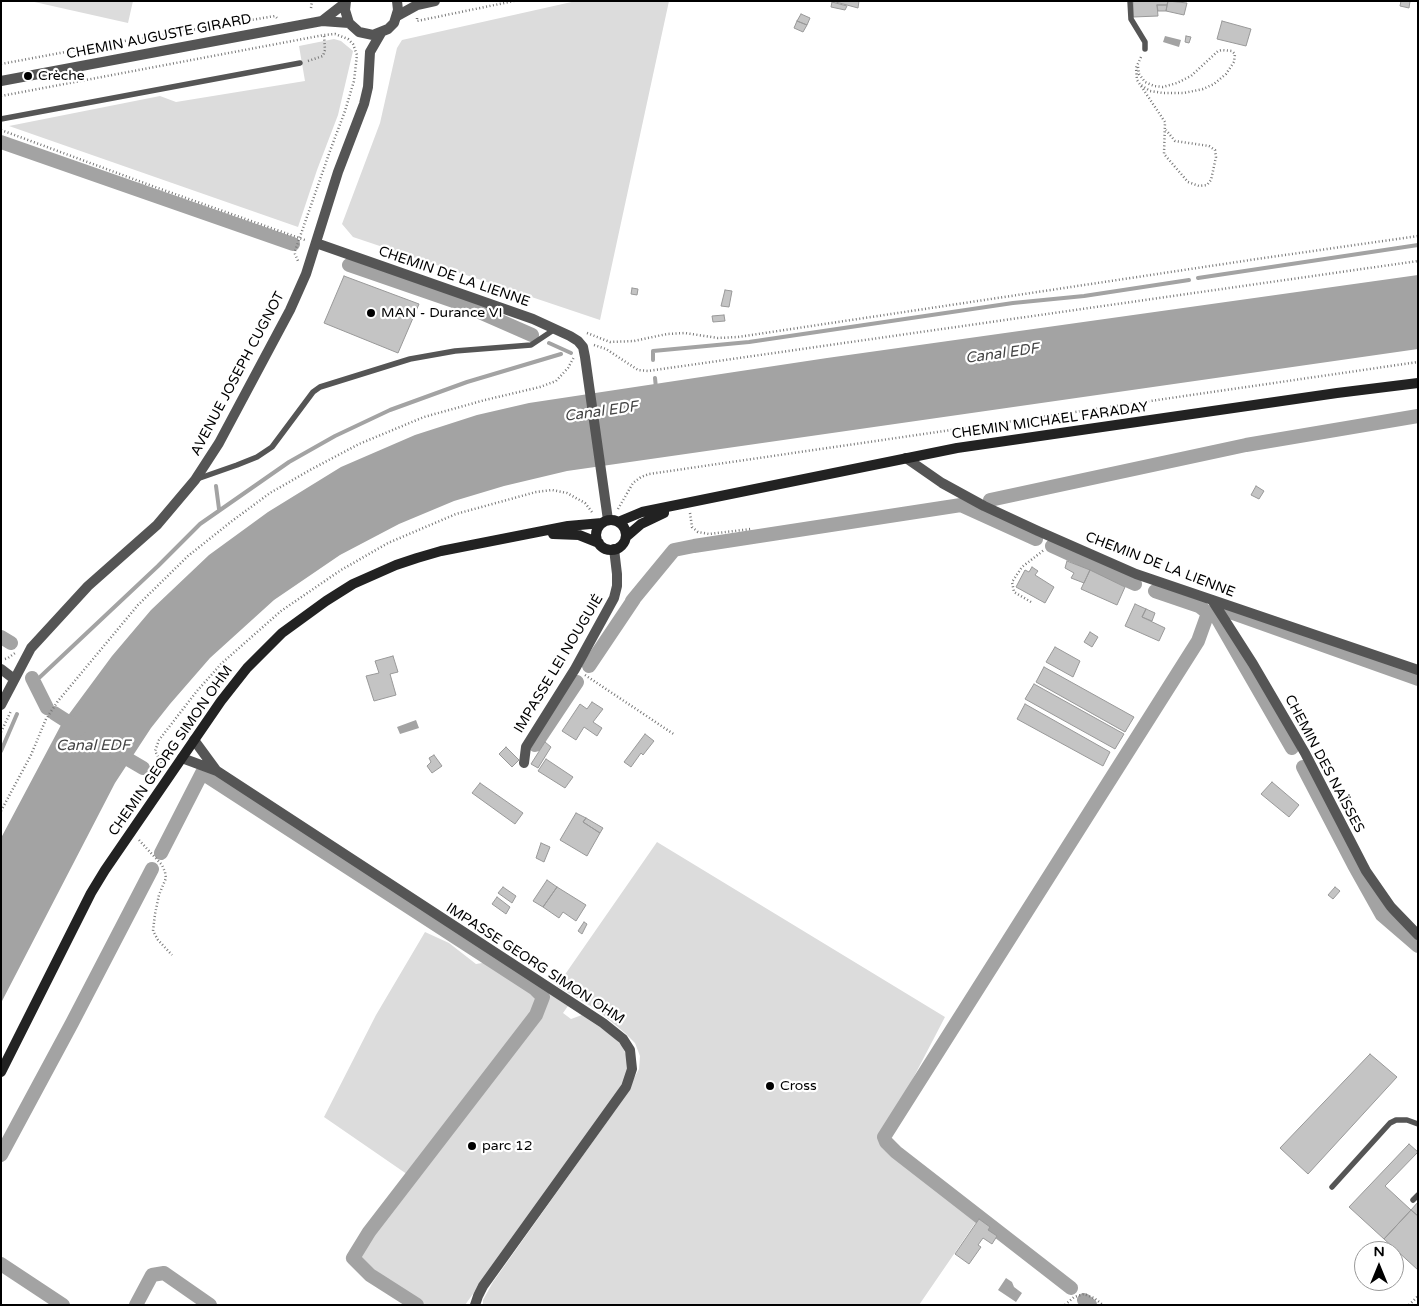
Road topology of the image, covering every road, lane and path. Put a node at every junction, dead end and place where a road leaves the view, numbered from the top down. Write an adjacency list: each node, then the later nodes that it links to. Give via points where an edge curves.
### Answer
1 (312, 1): 9 (path)
2 (397, 1): 11 (street)
3 (406, 1): 8 (street)
4 (435, 1): 8 (street)
5 (514, 1): 13 (path)
6 (1130, 1): 18 (lane, via 1131,19 1145,42)
7 (345, 2): 12 (street, CHEMIN AUGUSTE GIRARD); 14 (street)
8 (417, 5): 11 (street)
9 (311, 8)
10 (275, 16): 21 (path)
11 (397, 16): 16 (street, AVENUE JOSEPH CUGNOT)
12 (322, 21): 14 (street, CHEMIN AUGUSTE GIRARD); 24 (street, CHEMIN AUGUSTE GIRARD)
13 (417, 21)
14 (349, 23): 15 (street)
15 (359, 32): 16 (street); 19 (street)
16 (381, 33): 19 (street, AVENUE JOSEPH CUGNOT)
17 (324, 35): 20 (path, via 323,56); 25 (path); 30 (path, via 341,36 352,44 357,55 355,76)
18 (1145, 49): 22 (path)
19 (370, 52): 31 (street, AVENUE JOSEPH CUGNOT, via 364,104)
20 (300, 63): 26 (lane)
21 (1, 64)
22 (1138, 64): 23 (path); 23 (path, via 1139,74 1145,82 1163,87 1191,76 1218,51 1235,54 1226,74 1202,90 1153,92)
23 (1137, 80): 28 (path, via 1164,120)
24 (1, 82)
25 (1, 96)
26 (1, 118)
27 (1, 130): 30 (path)
28 (1166, 130): 28 (path, via 1164,151 1167,158 1188,182 1207,185 1216,157 1214,150 1209,146 1175,141)
29 (1418, 236): 35 (path, via 738,337 718,338 685,333)
30 (300, 238): 31 (path); 33 (path, via 295,254)
31 (316, 243): 34 (street, CHEMIN DE LA LIENNE); 40 (street, AVENUE JOSEPH CUGNOT, via 306,274 285,318 219,443)
32 (1418, 261): 36 (path, via 648,371 638,370 599,346)
33 (298, 264)
34 (556, 329): 36 (street, CHEMIN DE LA LIENNE); 40 (lane, via 534,345 410,359 320,386 272,447 237,465)
35 (634, 341)
36 (581, 344): 42 (street); 63 (path, via 568,368 556,381 424,417 359,444 278,489 232,520 188,556 145,598 58,701)
37 (1418, 362): 42 (path, via 649,474 633,483)
38 (1418, 384): 39 (main road, CHEMIN MICHAEL FARADAY, via 1268,403)
39 (906, 458): 41 (main road, CHEMIN MICHAEL FARADAY); 49 (street, CHEMIN DE LA LIENNE, via 984,506 1136,574)
40 (195, 480): 56 (street, AVENUE JOSEPH CUGNOT, via 157,525 61,613 31,648)
41 (689, 504): 42 (main road, CHEMIN MICHAEL FARADAY); 43 (path, via 692,527 698,532 709,534); 45 (main road, CHEMIN MICHAEL FARADAY, via 650,519)
42 (610, 521): 44 (main road, CHEMIN GEORG SIMON OHM); 45 (main road, via 624,528); 46 (main road, via 597,530)
43 (751, 529)
44 (520, 536): 46 (main road, CHEMIN GEORG SIMON OHM, via 571,534); 59 (main road, CHEMIN GEORG SIMON OHM, via 417,558 372,575 326,601 259,654)
45 (626, 537): 47 (main road)
46 (599, 543): 47 (main road, via 605,549)
47 (614, 550): 54 (street, IMPASSE LEI NOUGUIÉ, via 616,592)
48 (1044, 550): 50 (path, via 1022,567 1012,582 1014,592)
49 (1212, 600): 55 (street, CHEMIN DE LA LIENNE); 65 (street, CHEMIN DES NAÏSSES, via 1305,753 1366,871 1391,908)
50 (1031, 602)
51 (20, 648): 52 (path, via 8,658)
52 (1, 658)
53 (1, 669): 56 (street)
54 (575, 669): 58 (path); 61 (street, IMPASSE LEI NOUGUIÉ, via 526,747)
55 (1418, 670)
56 (14, 679): 57 (street, AVENUE JOSEPH CUGNOT)
57 (1, 705)
58 (674, 735)
59 (194, 740): 60 (main road, CHEMIN GEORG SIMON OHM); 62 (street, IMPASSE GEORG SIMON OHM)
60 (182, 758): 62 (street, IMPASSE GEORG SIMON OHM); 64 (main road, CHEMIN GEORG SIMON OHM)
61 (524, 763)
62 (217, 771): 73 (street, IMPASSE GEORG SIMON OHM, via 603,1023 630,1050 632,1069 626,1087 483,1286)
63 (1, 811)
64 (131, 832): 66 (path, via 165,872 153,931); 67 (main road, CHEMIN GEORG SIMON OHM, via 94,888)
65 (1418, 936)
66 (172, 955)
67 (1, 1072)
68 (1418, 1124): 69 (lane, via 1407,1120 1390,1123)
69 (1332, 1187)
70 (1418, 1195): 71 (lane)
71 (1413, 1200)
72 (1418, 1296): 76 (path)
73 (475, 1305)
74 (1065, 1305): 75 (path, via 1084,1294)
75 (1103, 1305)
76 (1409, 1305)

